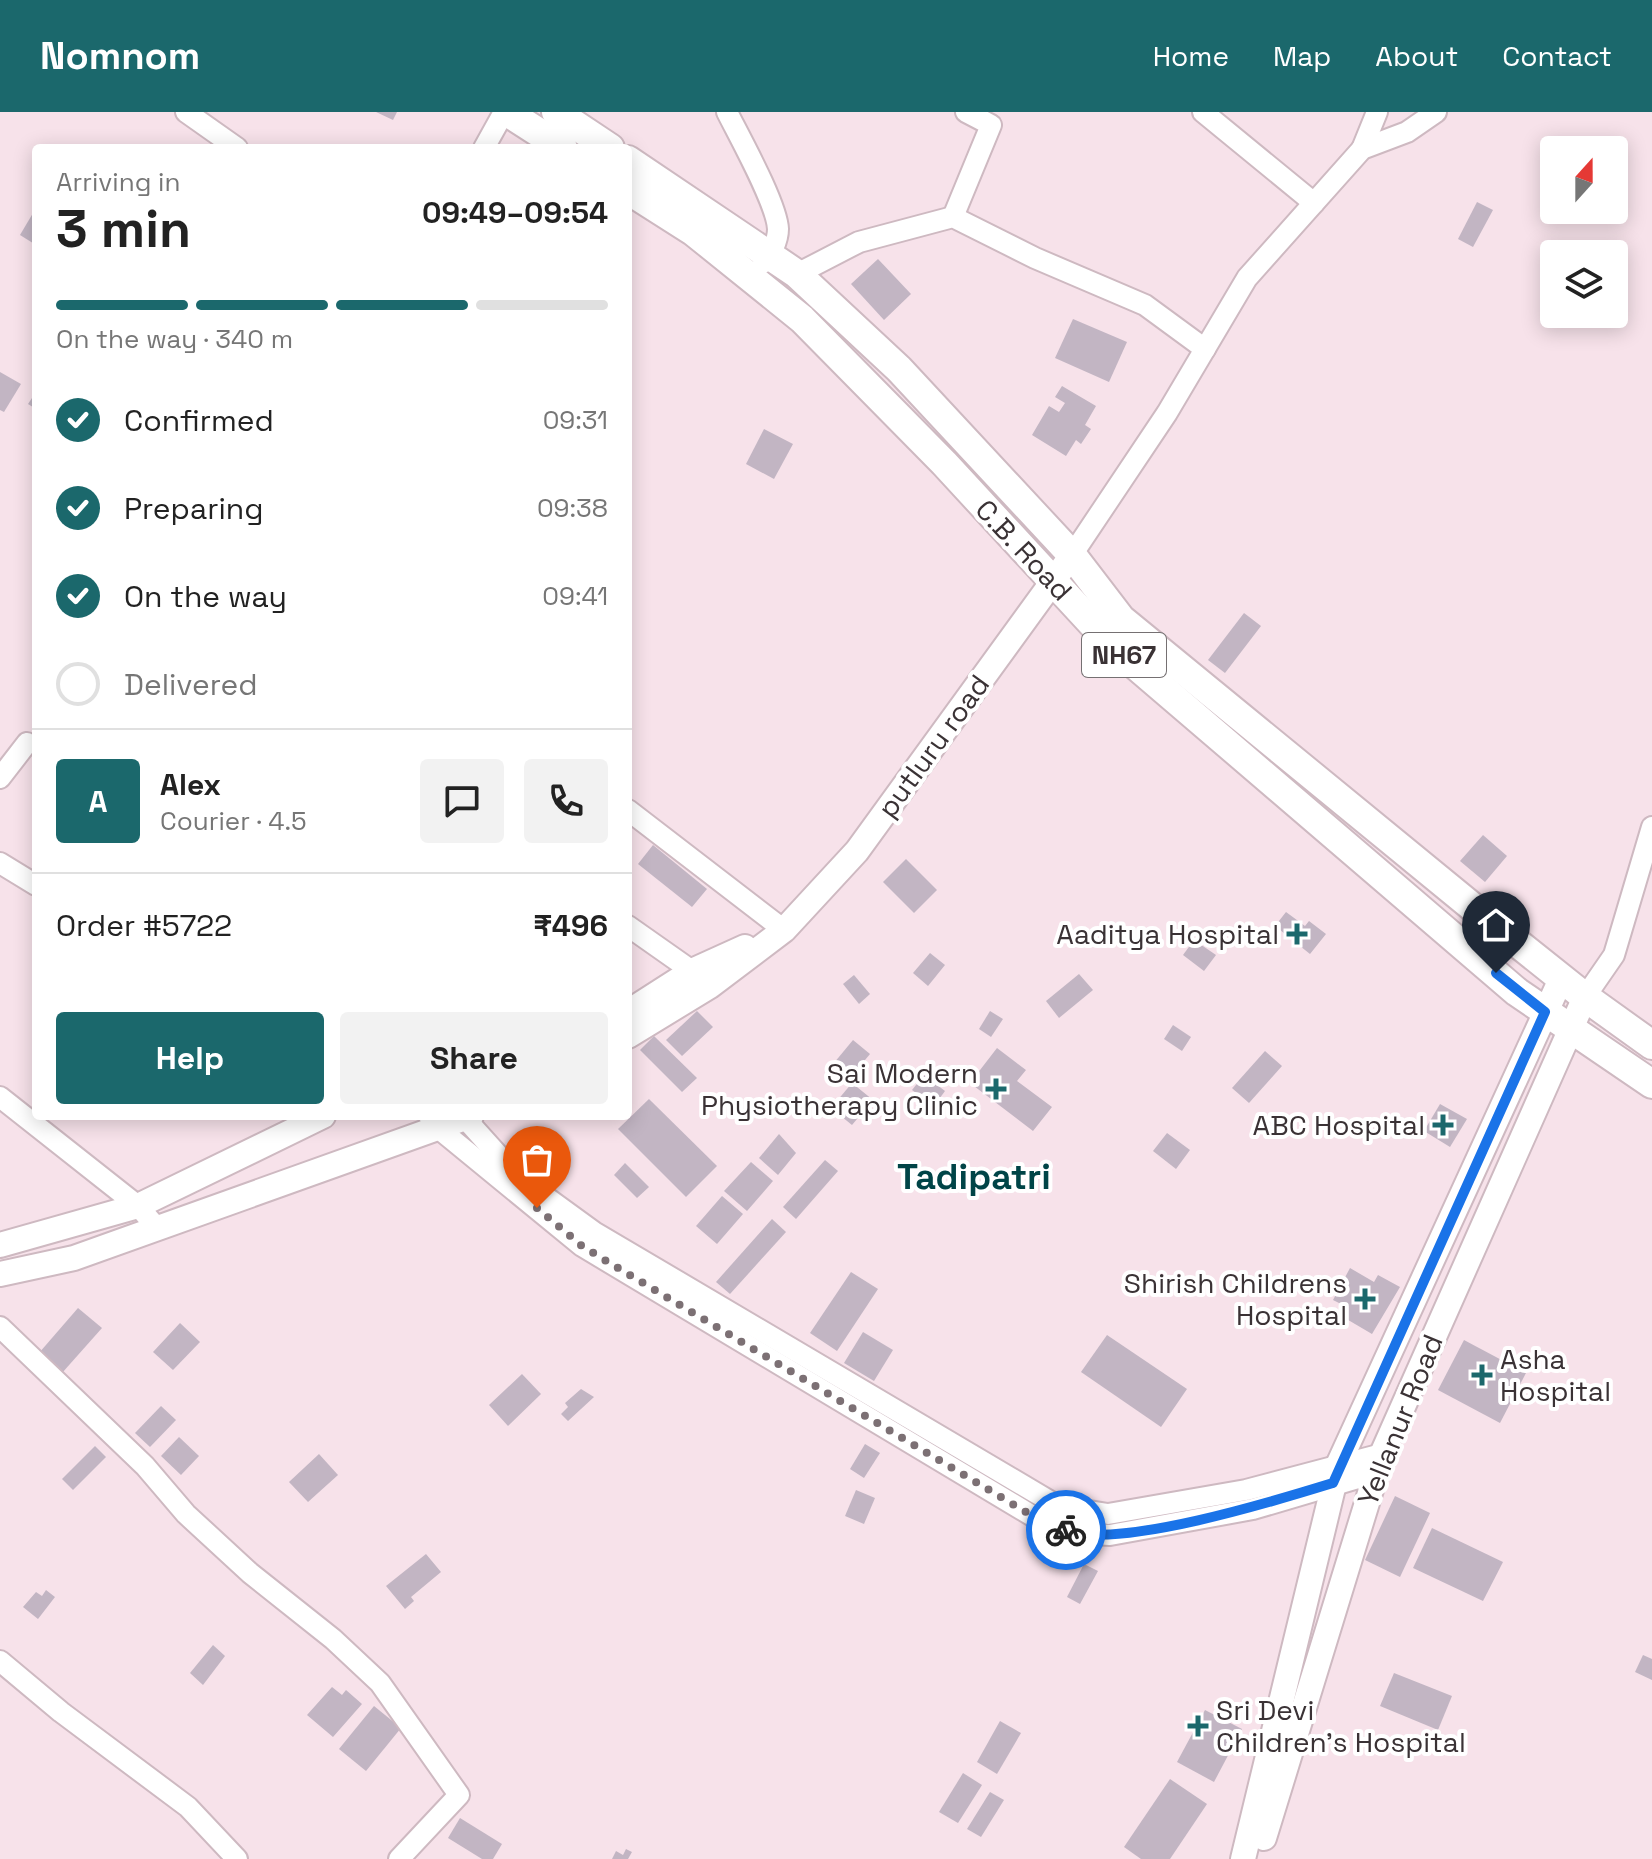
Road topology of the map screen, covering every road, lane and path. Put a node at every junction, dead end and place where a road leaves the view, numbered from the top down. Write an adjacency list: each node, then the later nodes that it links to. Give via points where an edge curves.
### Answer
1 (186, 112): 9 (street)
2 (505, 112): 10 (street); 11 (highway)
3 (556, 112): 12 (highway)
4 (727, 112): 18 (street, via 759,175 778,229)
5 (966, 112): 17 (street, via 991,125)
6 (1203, 112): 16 (street)
7 (1377, 112): 13 (street)
8 (1436, 112): 13 (street, via 1407,132)
9 (231, 144)
10 (486, 144)
11 (557, 144)
12 (604, 144)
13 (1362, 149): 16 (street)
14 (632, 163): 18 (highway, NH67)
15 (632, 193): 20 (highway, C.B. Road / NH67, via 694,232)
16 (1314, 203): 21 (street, via 1247,278)
17 (953, 217): 19 (street, via 859,242); 21 (street, via 1145,305)
18 (770, 256): 19 (highway, NH67); 20 (street)
19 (797, 274): 22 (highway, NH67, via 899,369)
20 (749, 277): 23 (highway, C.B. Road / NH67, via 802,319)
21 (1205, 349): 22 (street)
22 (1072, 555): 23 (main road, putluru road); 33 (highway, NH67, via 1121,619)
23 (1054, 582): 31 (main road, putluru road, via 857,851); 36 (highway, C.B. Road / NH67, via 1112,645)
24 (32, 742): 25 (street)
25 (0, 778)
26 (632, 813): 31 (street)
27 (1652, 827): 34 (street, via 1614,955)
28 (0, 863): 29 (street)
29 (32, 883)
30 (632, 929): 32 (street)
31 (784, 930): 32 (main road); 38 (main road, via 710,986)
32 (692, 971): 35 (main road)
33 (1561, 979): 34 (highway, NH67); 36 (main road)
34 (1585, 997): 37 (main road, Yellanur Road); 39 (highway, NH67)
35 (632, 1009)
36 (1545, 1012): 37 (highway, C.B. Road / NH67); 51 (main road)
37 (1572, 1031): 40 (highway, C.B. Road / NH67); 50 (main road, Yellanur Road)
38 (632, 1034)
39 (1652, 1045)
40 (1652, 1084)
41 (0, 1097): 45 (street)
42 (315, 1120): 45 (main road)
43 (469, 1120): 51 (street, via 517,1176 594,1232 1058,1506 1108,1514)
44 (433, 1122): 46 (main road); 51 (street, via 582,1246 1041,1521 1073,1533 1110,1535 1253,1509)
45 (138, 1206): 46 (street); 47 (main road)
46 (158, 1229): 48 (main road, via 74,1258)
47 (0, 1245)
48 (0, 1274)
49 (0, 1327): 54 (street, via 145,1466 186,1514 380,1683 459,1795)
50 (1378, 1463): 51 (street); 56 (main road, Yellanur Road)
51 (1336, 1473): 55 (main road)
52 (0, 1661): 53 (street, via 188,1807)
53 (237, 1859)
54 (399, 1859)
55 (1243, 1859)
56 (1257, 1859)

